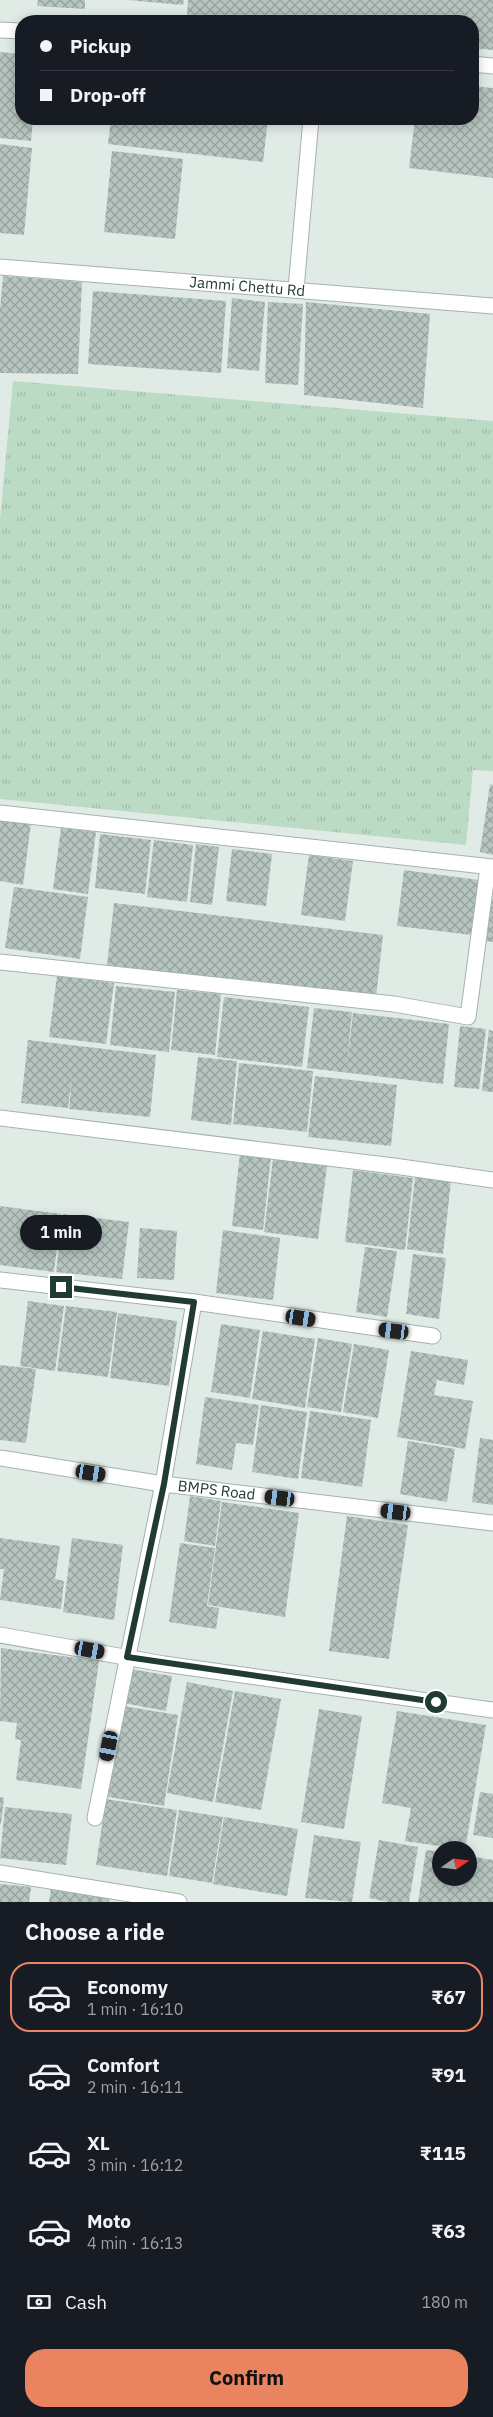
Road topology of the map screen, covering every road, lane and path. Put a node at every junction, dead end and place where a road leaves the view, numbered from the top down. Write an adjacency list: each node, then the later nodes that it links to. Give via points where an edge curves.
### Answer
1 (0, 30): 2 (street)
2 (15, 31)
3 (479, 65): 4 (street)
4 (493, 66)
5 (310, 125): 7 (street)
6 (0, 268): 7 (street, Jammi Chettu Rd)
7 (296, 289): 8 (street, Jammi Chettu Rd)
8 (493, 306)
9 (0, 813): 10 (street)
10 (491, 867): 11 (street, via 468,1017 394,1004)
11 (0, 962)
12 (0, 1118): 13 (street)
13 (493, 1180)
14 (0, 1280): 15 (street)
15 (194, 1302): 16 (street); 18 (street)
16 (432, 1336)
17 (0, 1458): 18 (street, BMPS Road)
18 (164, 1484): 19 (street, BMPS Road); 21 (street)
19 (493, 1523)
20 (0, 1635): 21 (street)
21 (127, 1657): 22 (street); 23 (street)
22 (493, 1710)
23 (95, 1818)
24 (0, 1874): 25 (street)
25 (179, 1902)

